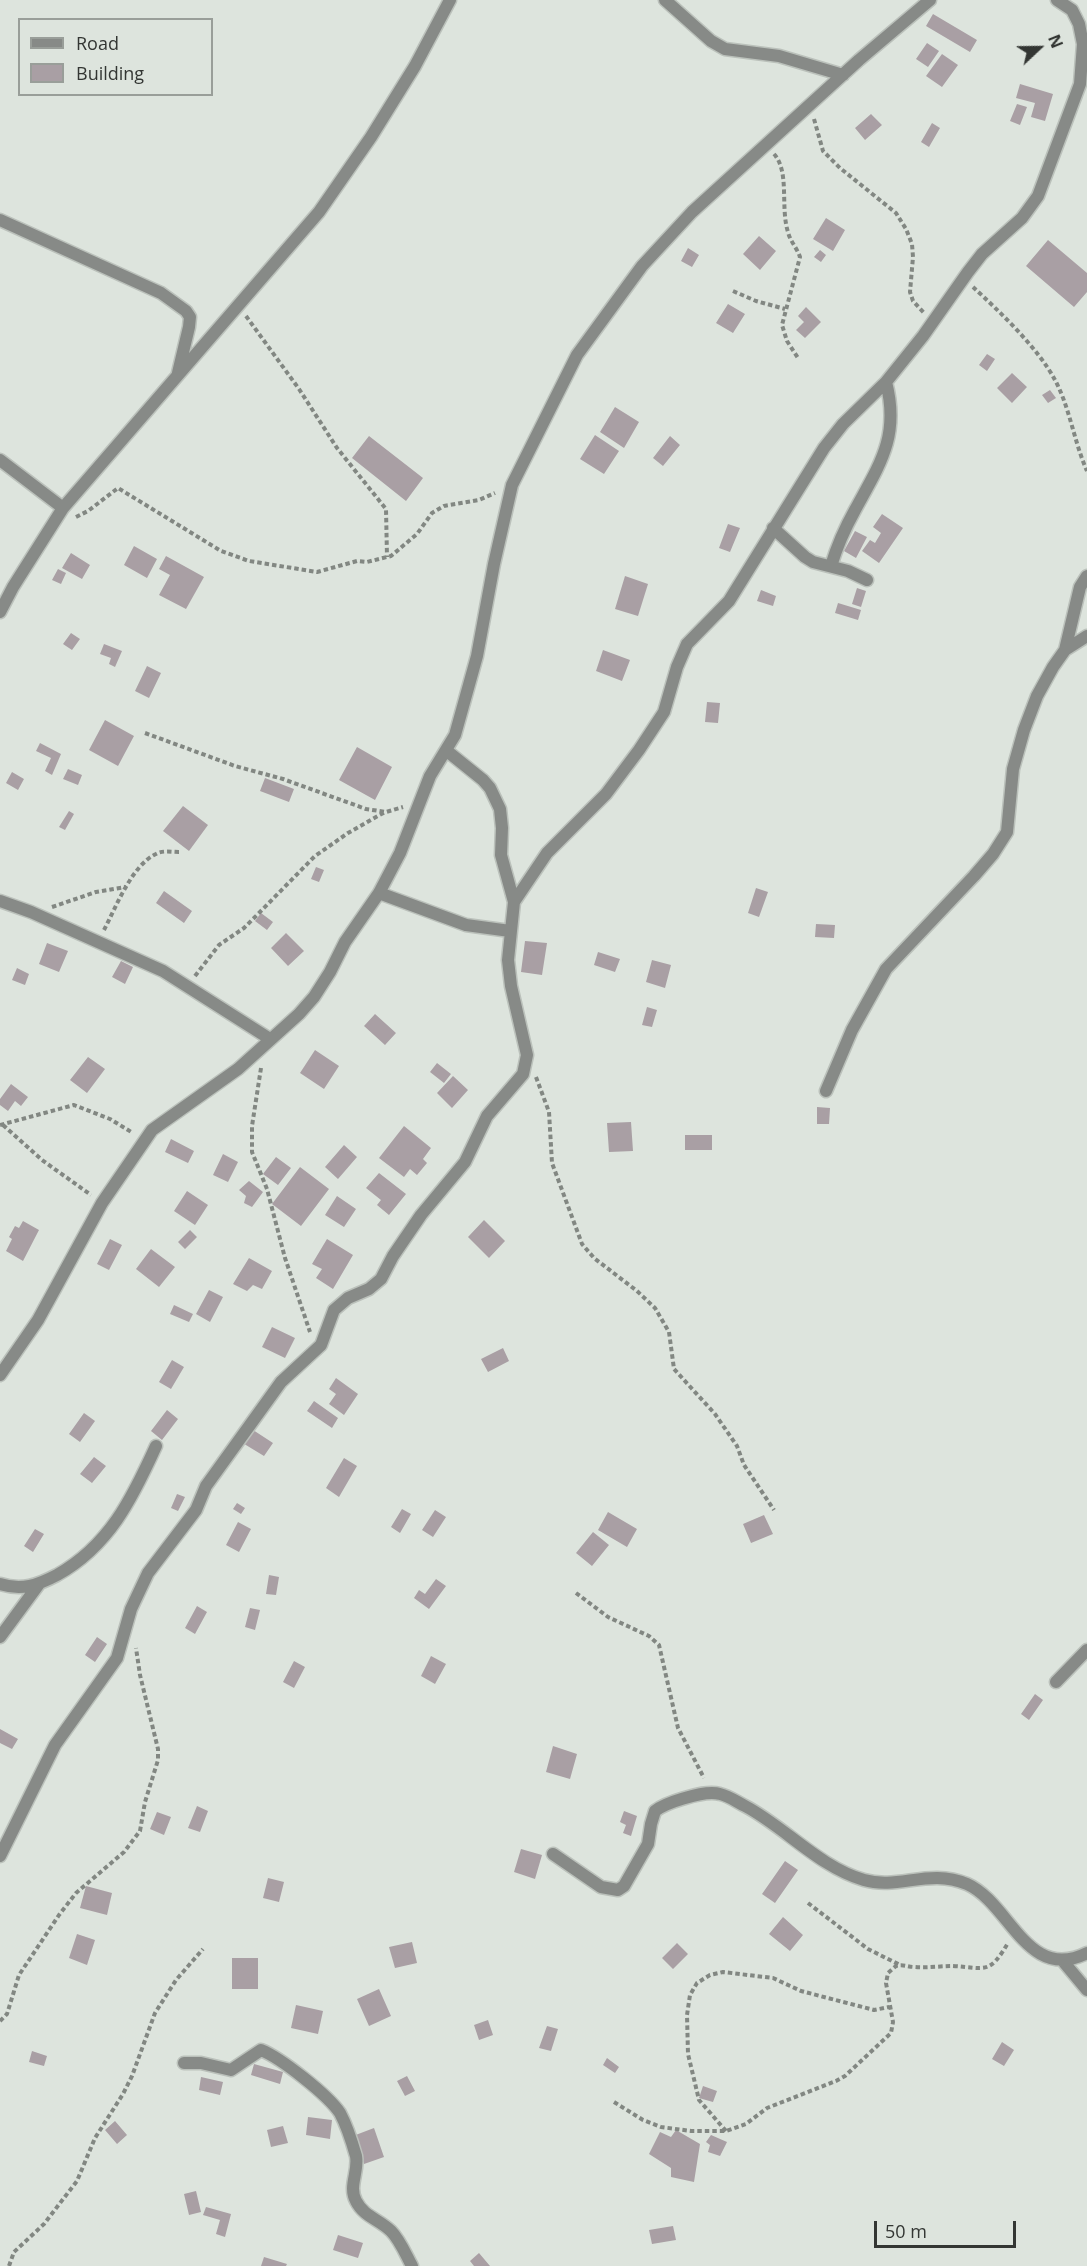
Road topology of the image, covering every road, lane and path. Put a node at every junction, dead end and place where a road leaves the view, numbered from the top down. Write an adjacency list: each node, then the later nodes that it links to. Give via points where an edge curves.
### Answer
1 (450, 0): 12 (street, via 415,66 326,203)
2 (665, 0): 6 (street, via 725,49 779,56)
3 (930, 0): 6 (street)
4 (1061, 1): 5 (street)
5 (1083, 22): 10 (street, via 1080,84 1038,196 1022,218)
6 (843, 75): 7 (street)
7 (812, 103): 8 (street); 14 (path, via 823,152 896,213 906,229 913,257 910,292)
8 (766, 144): 13 (path, via 783,170 783,213 787,232 800,257); 20 (street, via 692,212 635,275 577,355)
9 (0, 220): 16 (street, via 161,293 186,311 189,327)
10 (963, 278): 14 (street); 19 (path, via 1020,334 1054,379)
11 (733, 291): 13 (path)
12 (239, 306): 16 (street); 24 (path, via 337,448 386,509)
13 (785, 309): 15 (path, via 783,332)
14 (933, 321): 17 (street)
15 (798, 358)
16 (177, 377): 21 (street)
17 (886, 382): 23 (street, via 824,448); 25 (street, via 891,428 884,458 840,540)
18 (0, 460): 21 (street)
19 (1087, 471)
20 (512, 485): 24 (path, via 479,500 444,506 432,513 396,554); 32 (street, via 477,656 462,715)
21 (63, 508): 28 (street)
22 (74, 518): 24 (path, via 117,488 211,546 249,561 317,572)
23 (773, 528): 25 (street, via 805,557); 39 (street, via 729,601 687,644 664,712 639,750 606,794 547,853)
24 (387, 557)
25 (831, 566): 27 (street)
26 (1087, 576): 30 (street, via 1080,587)
27 (867, 580)
28 (0, 612)
29 (1087, 636): 30 (street)
30 (1065, 650): 47 (street, via 1037,696 1024,730 1013,769 1007,832 987,861 886,969 852,1030)
31 (145, 733): 34 (path, via 366,809)
32 (447, 751): 33 (street); 39 (street, via 483,780 500,808 502,861)
33 (420, 799): 34 (path); 37 (street, via 400,853)
34 (386, 812): 43 (path, via 315,856 244,928 219,945)
35 (179, 852): 36 (path, via 164,851 152,856 142,863)
36 (127, 887): 40 (path, via 96,892); 42 (path)
37 (379, 893): 41 (street, via 466,925); 44 (street, via 314,997)
38 (0, 902): 40 (street)
39 (514, 902): 41 (street)
40 (36, 914): 42 (street)
41 (510, 931): 46 (street, via 507,960)
42 (98, 942): 43 (street, via 163,970)
43 (186, 985): 44 (street)
44 (270, 1039): 45 (street)
45 (258, 1049): 49 (street, via 238,1069 156,1126); 51 (path, via 261,1073 252,1152)
46 (527, 1055): 51 (street, via 523,1074 487,1116 465,1162 421,1215 378,1283 334,1310); 54 (path, via 549,1112 552,1164 582,1244 655,1308 669,1332 673,1367 715,1414)
47 (826, 1091)
48 (1, 1125): 49 (path, via 74,1105 110,1119); 50 (path)
49 (145, 1140): 50 (street)
50 (102, 1203): 52 (street, via 38,1320)
51 (316, 1350): 64 (street, via 280,1382 206,1486 196,1510 148,1573 131,1609 117,1658 55,1745)
52 (0, 1375)
53 (156, 1446): 56 (street, via 127,1505 99,1544 76,1564)
54 (774, 1510)
55 (0, 1584): 56 (street)
56 (39, 1584): 58 (street)
57 (576, 1593): 62 (path, via 608,1617 648,1636 659,1646 678,1728 704,1778)
58 (0, 1637)
59 (135, 1642): 73 (path, via 158,1749 140,1831 124,1852 76,1893 59,1915 19,1975)
60 (1087, 1650): 61 (street)
61 (1056, 1682)
62 (720, 1793): 63 (street, via 674,1801 656,1811 638,1865 618,1890 601,1887); 66 (street, via 753,1810 837,1869 854,1876 872,1882 952,1879 969,1885)
63 (553, 1854)
64 (0, 1856)
65 (808, 1903): 70 (path, via 868,1949)
66 (1015, 1932): 69 (street, via 1044,1956); 70 (path, via 1000,1957 984,1969)
67 (203, 1949): 77 (path, via 155,2013 132,2076 96,2138 77,2181 44,2224 14,2252)
68 (1087, 1953): 69 (street)
69 (1062, 1960): 71 (street)
70 (901, 1965): 72 (path, via 887,1976)
71 (1087, 1990)
72 (889, 2007): 76 (path, via 891,2033 845,2076 766,2108 746,2124); 76 (path, via 874,2010 801,1991 773,1978 723,1972 697,1983 687,2014 688,2054 699,2100)
73 (0, 2022)
74 (184, 2063): 78 (street, via 231,2070 261,2050 295,2072 334,2106 356,2157 352,2185 355,2200 369,2217 393,2233)
75 (614, 2102): 76 (path, via 661,2127)
76 (726, 2131)
77 (9, 2266)
78 (412, 2266)

